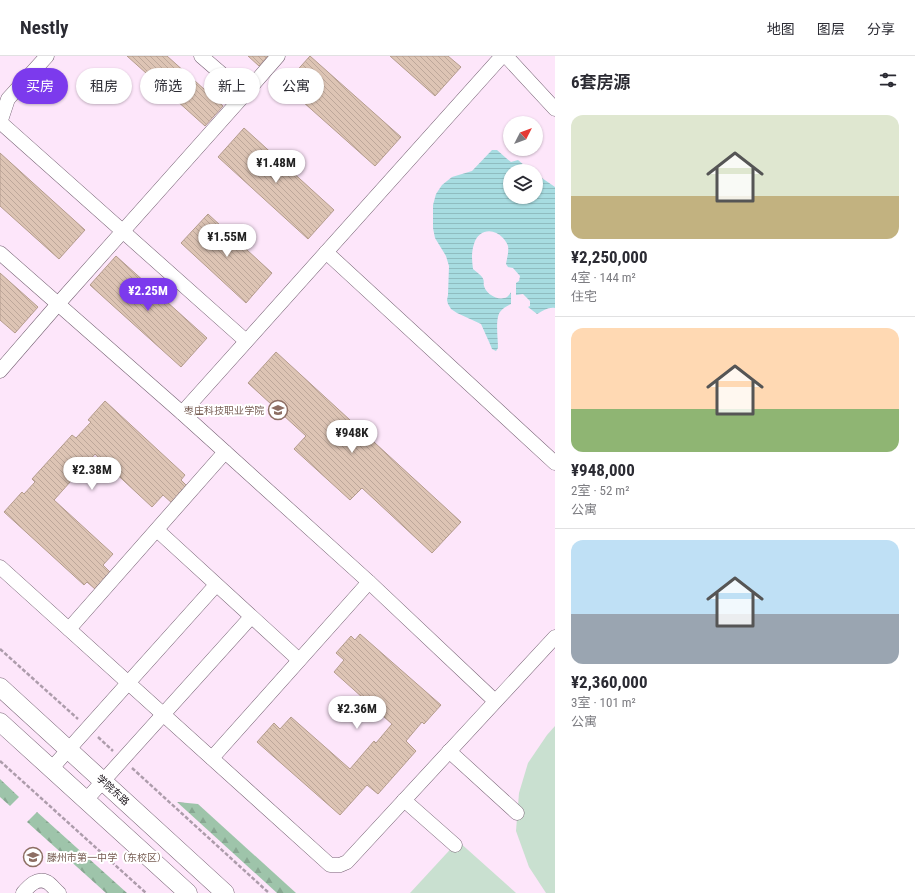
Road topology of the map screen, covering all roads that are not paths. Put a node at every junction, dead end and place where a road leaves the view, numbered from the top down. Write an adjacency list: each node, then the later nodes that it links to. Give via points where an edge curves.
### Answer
1 (47, 56): 10 (lane, via 8,99)
2 (201, 56): 6 (lane)
3 (278, 56): 7 (lane)
4 (502, 56): 12 (lane)
5 (506, 56): 9 (lane)
6 (215, 68)
7 (260, 77)
8 (236, 104): 11 (lane)
9 (555, 109)
10 (0, 123): 11 (lane)
11 (122, 231): 14 (lane); 15 (lane)
12 (326, 252): 15 (lane); 19 (lane)
13 (0, 253): 14 (lane)
14 (58, 304): 16 (lane); 17 (lane)
15 (246, 341): 17 (lane)
16 (0, 372)
17 (182, 413): 18 (lane)
18 (225, 452): 20 (lane); 22 (lane)
19 (555, 463)
20 (157, 530): 23 (lane); 25 (lane)
21 (0, 567): 25 (lane)
22 (369, 582): 27 (lane); 30 (lane)
23 (216, 585): 24 (lane); 28 (lane)
24 (251, 617): 27 (lane); 31 (lane)
25 (68, 629): 28 (lane)
26 (555, 637): 30 (lane)
27 (299, 660): 35 (lane)
28 (128, 683): 31 (lane); 33 (lane)
29 (0, 687): 33 (main road, 学院东路)
30 (495, 701): 34 (lane)
31 (163, 714): 35 (lane); 37 (lane)
32 (0, 722): 36 (main road)
33 (68, 750): 36 (lane); 37 (main road, 学院东路)
34 (449, 751): 39 (lane); 40 (lane)
35 (212, 758): 39 (lane, via 330,865 347,862)
36 (51, 769): 38 (main road)
37 (103, 781): 38 (lane); 45 (main road, 学院东路)
38 (86, 800): 44 (main road)
39 (404, 800): 41 (lane)
40 (517, 813)
41 (455, 845)
42 (23, 893): 43 (lane, via 33,882 40,881 47,882)
43 (59, 893)
44 (188, 893)
45 (225, 893)

